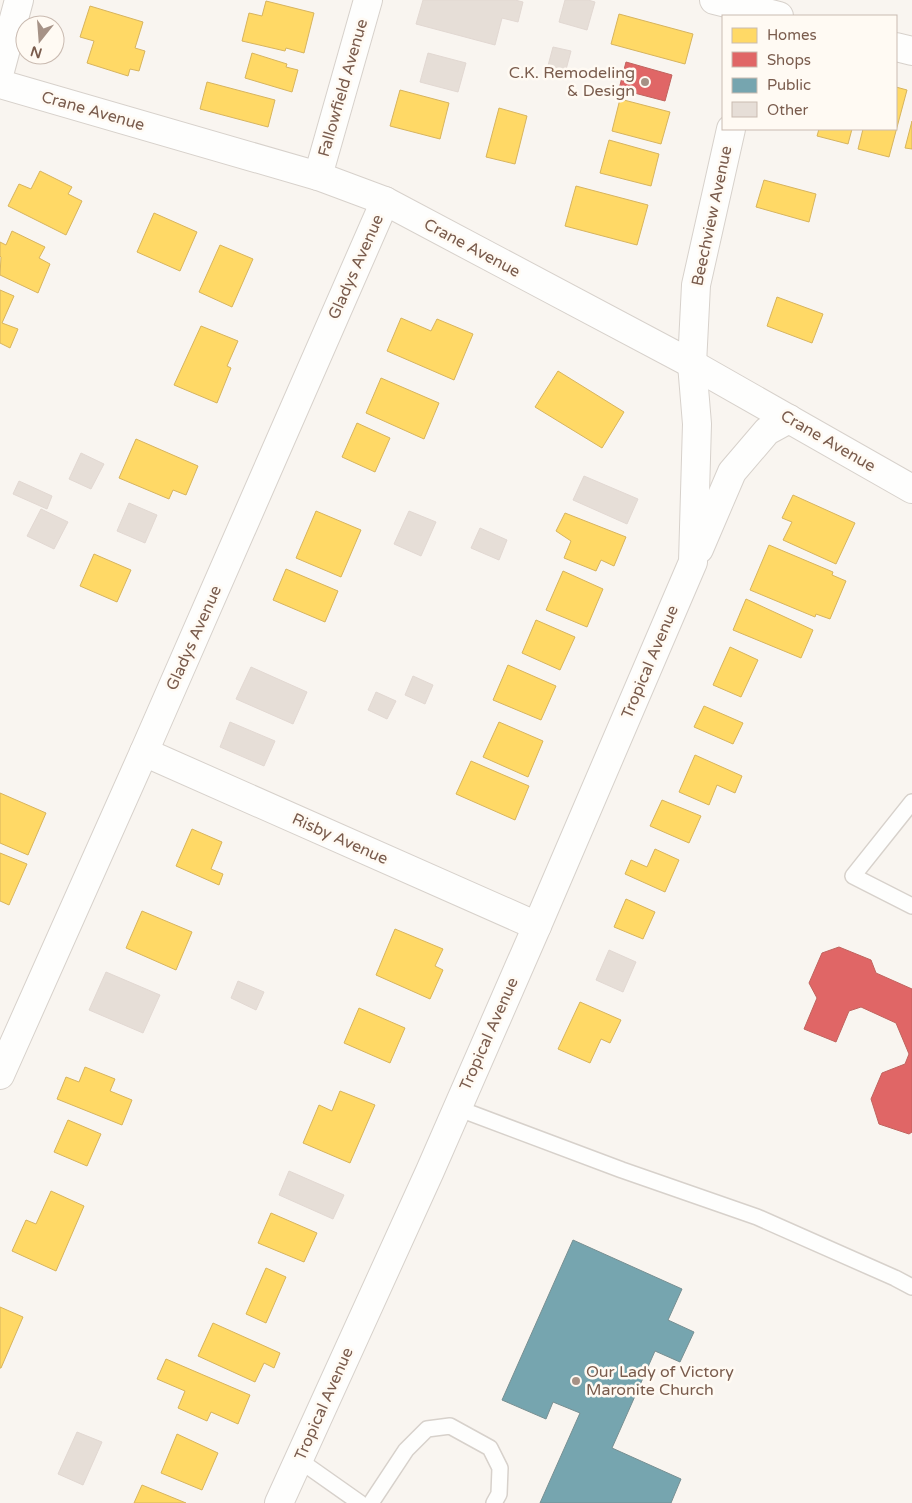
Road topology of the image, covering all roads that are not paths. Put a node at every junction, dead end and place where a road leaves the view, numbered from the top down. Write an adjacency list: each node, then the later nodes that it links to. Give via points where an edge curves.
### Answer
1 (19, 0): 7 (street)
2 (368, 0): 10 (street, Fallowfield Avenue)
3 (714, 0): 4 (street)
4 (763, 11)
5 (897, 47): 6 (street)
6 (912, 51)
7 (0, 71)
8 (0, 84): 10 (street, Crane Avenue)
9 (731, 130): 12 (street, Beechview Avenue, via 696,286)
10 (318, 176): 11 (street, Crane Avenue)
11 (385, 201): 12 (street, Crane Avenue); 16 (street, Gladys Avenue)
12 (692, 364): 13 (street, Crane Avenue); 15 (street, Tropical Avenue, via 698,424)
13 (789, 419): 14 (street, Crane Avenue); 15 (street, Tropical Avenue, via 766,431 732,472)
14 (912, 489)
15 (693, 562): 19 (street, Tropical Avenue)
16 (144, 752): 19 (street, Risby Avenue); 20 (street, Gladys Avenue)
17 (912, 802): 18 (lane, via 853,876)
18 (912, 906)
19 (537, 926): 21 (street, Tropical Avenue)
20 (0, 1075)
21 (456, 1108): 22 (lane, via 757,1217); 23 (street, Tropical Avenue)
22 (912, 1287)
23 (299, 1460): 24 (street, Tropical Avenue); 25 (lane)
24 (280, 1503)
25 (360, 1503)
26 (371, 1503): 27 (lane, via 406,1450 427,1429 450,1426 490,1448 500,1468 499,1494)
27 (494, 1503)

